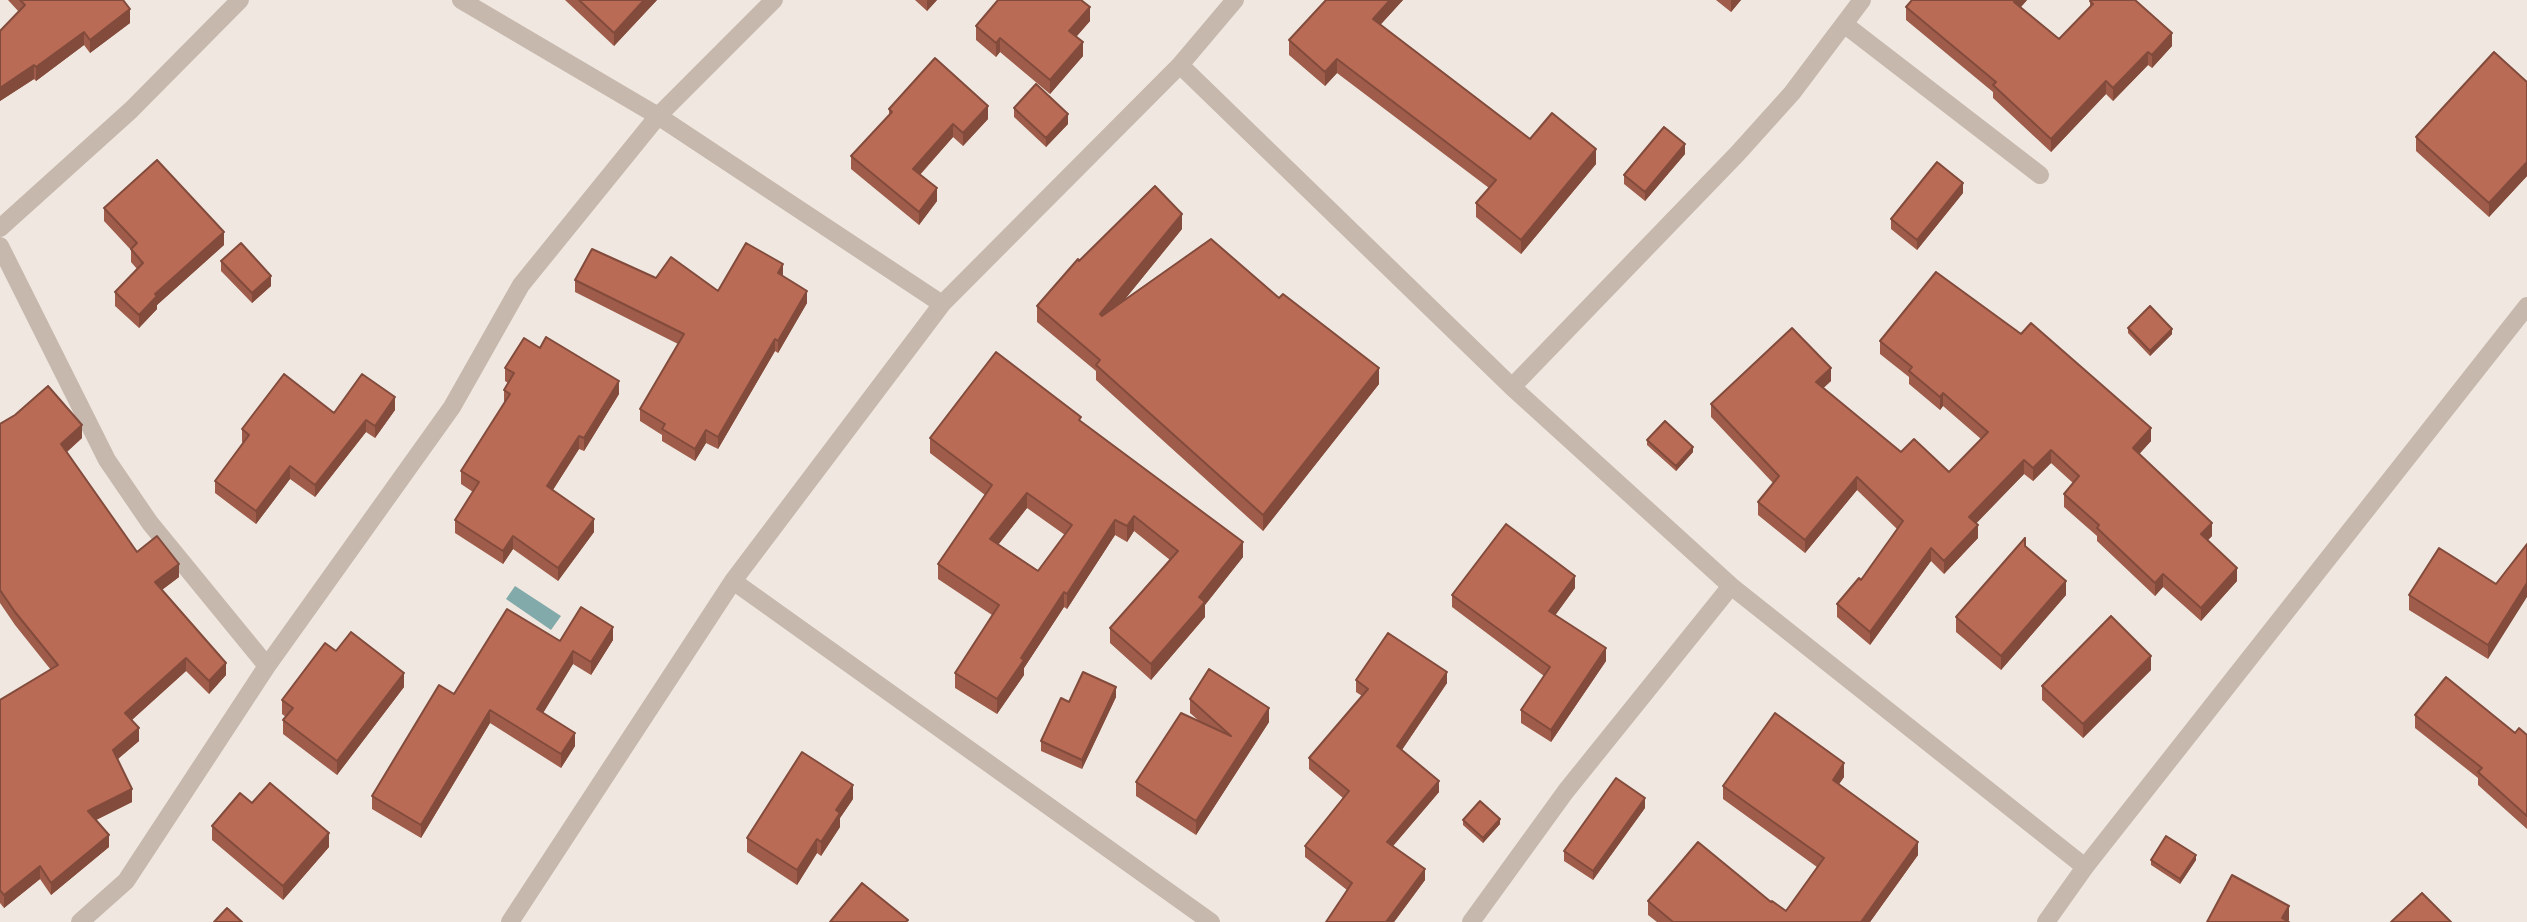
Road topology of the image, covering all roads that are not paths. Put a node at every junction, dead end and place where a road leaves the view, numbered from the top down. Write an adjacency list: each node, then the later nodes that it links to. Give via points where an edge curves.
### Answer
1 (240, 0): 10 (street, via 131,110)
2 (461, 0): 8 (street)
3 (774, 0): 8 (street)
4 (1235, 0): 7 (street)
5 (1862, 0): 6 (street)
6 (1844, 24): 9 (street); 14 (street, via 1792,93 1738,153)
7 (1180, 65): 12 (street); 14 (street)
8 (658, 116): 12 (street); 17 (street, via 521,285 452,407)
9 (2040, 175)
10 (0, 228)
11 (0, 246): 17 (street, via 107,460 150,523)
12 (942, 304): 15 (street)
13 (2527, 306): 18 (street)
14 (1511, 387): 16 (street)
15 (733, 581): 20 (street); 21 (street)
16 (1731, 586): 18 (street); 22 (street, via 1566,791)
17 (267, 667): 19 (street, via 126,881)
18 (2085, 867): 23 (street)
19 (80, 922)
20 (510, 922)
21 (1212, 922)
22 (1472, 922)
23 (2046, 922)

